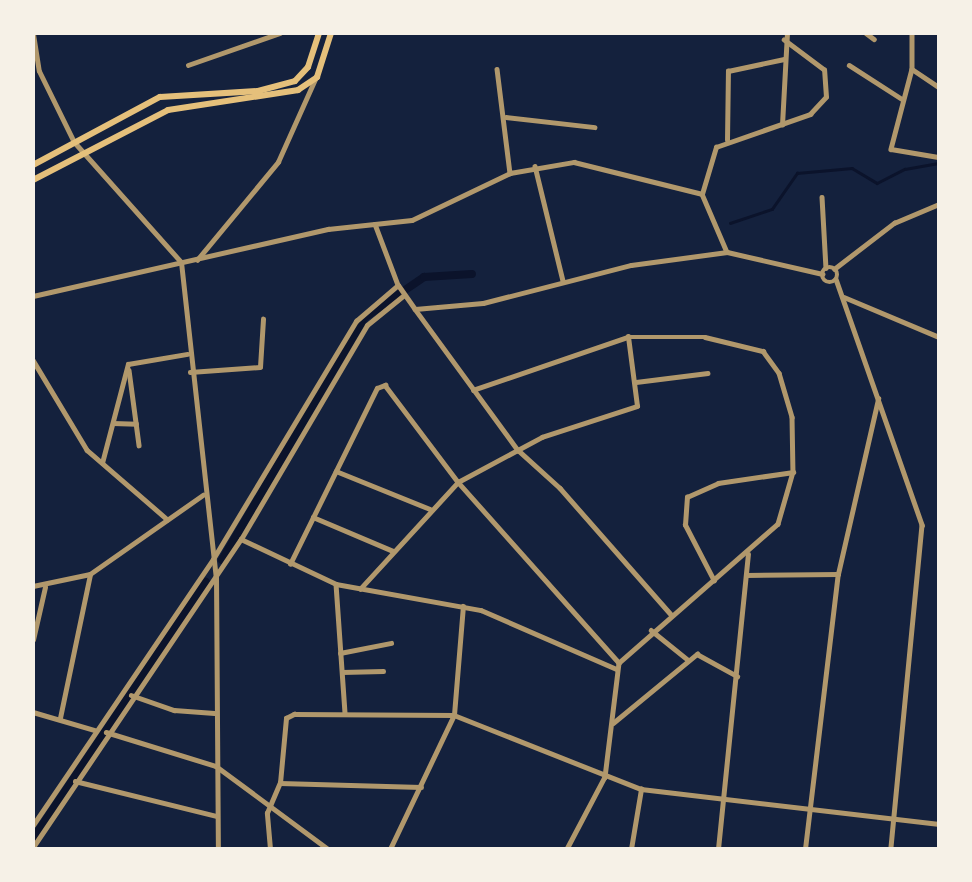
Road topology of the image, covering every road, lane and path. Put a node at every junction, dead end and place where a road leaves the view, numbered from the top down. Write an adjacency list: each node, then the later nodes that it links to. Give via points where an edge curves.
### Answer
1 (280, 33): 11 (street)
2 (319, 33): 23 (main road, via 304,73 288,84 165,96)
3 (331, 33): 16 (main road)
4 (787, 33): 9 (street)
5 (866, 33): 8 (street)
6 (912, 33): 14 (street)
7 (33, 34): 15 (street)
8 (875, 36)
9 (784, 40): 10 (street); 20 (street, via 819,64 829,90 817,109)
10 (784, 59): 20 (street); 22 (street, via 727,71)
11 (188, 65)
12 (849, 65): 18 (street)
13 (497, 69): 19 (street)
14 (912, 69): 17 (street); 18 (street)
15 (36, 70): 23 (street)
16 (317, 76): 24 (main road, via 290,92 168,110); 35 (street, via 278,162)
17 (939, 87)
18 (902, 99): 25 (street, via 891,149)
19 (506, 117): 21 (street); 28 (street)
20 (782, 125): 22 (street)
21 (594, 127)
22 (727, 140): 30 (street, via 709,160)
23 (75, 142): 24 (street); 26 (main road)
24 (84, 151): 29 (main road); 36 (street)
25 (939, 157)
26 (33, 165)
27 (535, 166): 28 (street); 30 (street, via 599,163); 40 (street)
28 (510, 173): 33 (street, via 435,212)
29 (33, 180)
30 (702, 194): 34 (street)
31 (822, 197): 38 (street)
32 (939, 204): 37 (street, via 894,223)
33 (374, 224): 35 (street); 41 (street)
34 (727, 252): 38 (street); 40 (street)
35 (197, 260): 36 (street)
36 (181, 262): 43 (street); 49 (street)
37 (834, 269): 38 (street); 39 (street)
38 (824, 271): 39 (street, via 827,282)
39 (836, 279): 44 (street)
40 (563, 281): 45 (street, via 490,302)
41 (398, 286): 42 (street); 72 (street, via 356,321)
42 (404, 295): 45 (street); 69 (street, via 368,325)
43 (33, 296)
44 (843, 296): 48 (street); 56 (street)
45 (415, 309): 55 (street)
46 (263, 319): 52 (street, via 260,367)
47 (628, 337): 54 (street); 55 (street); 63 (street, via 742,342 763,351 779,373 795,432)
48 (939, 337)
49 (187, 354): 51 (street); 52 (street)
50 (33, 360): 61 (street, via 77,436)
51 (128, 364): 57 (street); 58 (street)
52 (190, 372): 65 (street)
53 (707, 373): 54 (street)
54 (636, 382): 60 (street, via 634,409)
55 (473, 390): 60 (street)
56 (878, 398): 76 (street); 113 (street, via 917,502 923,541)
57 (113, 423): 58 (street); 61 (street)
58 (136, 424): 59 (street)
59 (139, 445)
60 (518, 450): 64 (street); 84 (street, via 561,488)
61 (102, 463): 68 (street)
62 (336, 471): 64 (street, via 380,385 400,400); 66 (street); 67 (street)
63 (793, 472): 71 (street, via 782,519); 78 (street, via 718,483 687,496 685,525)
64 (458, 482): 66 (street); 90 (street)
65 (203, 495): 68 (street); 72 (street)
66 (430, 509): 70 (street)
67 (313, 517): 70 (street); 73 (street)
68 (167, 519): 74 (street)
69 (241, 540): 73 (street); 77 (street)
70 (393, 551): 82 (street)
71 (748, 555): 75 (street); 78 (street)
72 (214, 560): 77 (street); 101 (street)
73 (290, 564): 79 (street)
74 (90, 574): 81 (street); 99 (street)
75 (746, 575): 76 (street); 93 (street)
76 (838, 575): 111 (street)
77 (216, 576): 94 (street); 96 (street)
78 (714, 581): 84 (street)
79 (336, 584): 82 (street); 88 (street)
80 (33, 586): 81 (street)
81 (45, 587): 86 (street)
82 (360, 589): 83 (street)
83 (463, 605): 90 (street); 98 (street)
84 (670, 613): 85 (street)
85 (651, 630): 89 (street); 90 (street)
86 (33, 640)
87 (391, 643): 88 (street)
88 (340, 653): 91 (street)
89 (687, 659): 93 (street, via 703,653); 100 (street)
90 (618, 666): 100 (street)
91 (342, 671): 92 (street); 97 (street)
92 (383, 671)
93 (737, 676): 109 (street)
94 (131, 695): 96 (street, via 174,710); 102 (street)
95 (33, 712): 99 (street)
96 (214, 713): 103 (street)
97 (345, 713): 98 (street); 106 (street, via 286,718)
98 (454, 715): 104 (street); 107 (street)
99 (60, 718): 101 (street)
100 (613, 724): 104 (street)
101 (94, 730): 115 (street)
102 (106, 732): 103 (street); 105 (street)
103 (216, 766): 110 (street); 112 (street)
104 (604, 776): 108 (street); 121 (street)
105 (75, 781): 112 (street); 116 (street)
106 (280, 783): 107 (street); 110 (street)
107 (421, 787): 120 (street)
108 (641, 789): 109 (street); 122 (street)
109 (724, 797): 111 (street); 123 (street)
110 (272, 806): 117 (street); 119 (street)
111 (808, 808): 113 (street); 124 (street)
112 (216, 816): 118 (street)
113 (893, 818): 114 (street); 125 (street)
114 (939, 824)
115 (33, 825)
116 (33, 847)
117 (327, 848)
118 (218, 849)
119 (270, 849)
120 (390, 849)
121 (567, 849)
122 (631, 849)
123 (718, 849)
124 (805, 849)
125 (891, 849)

